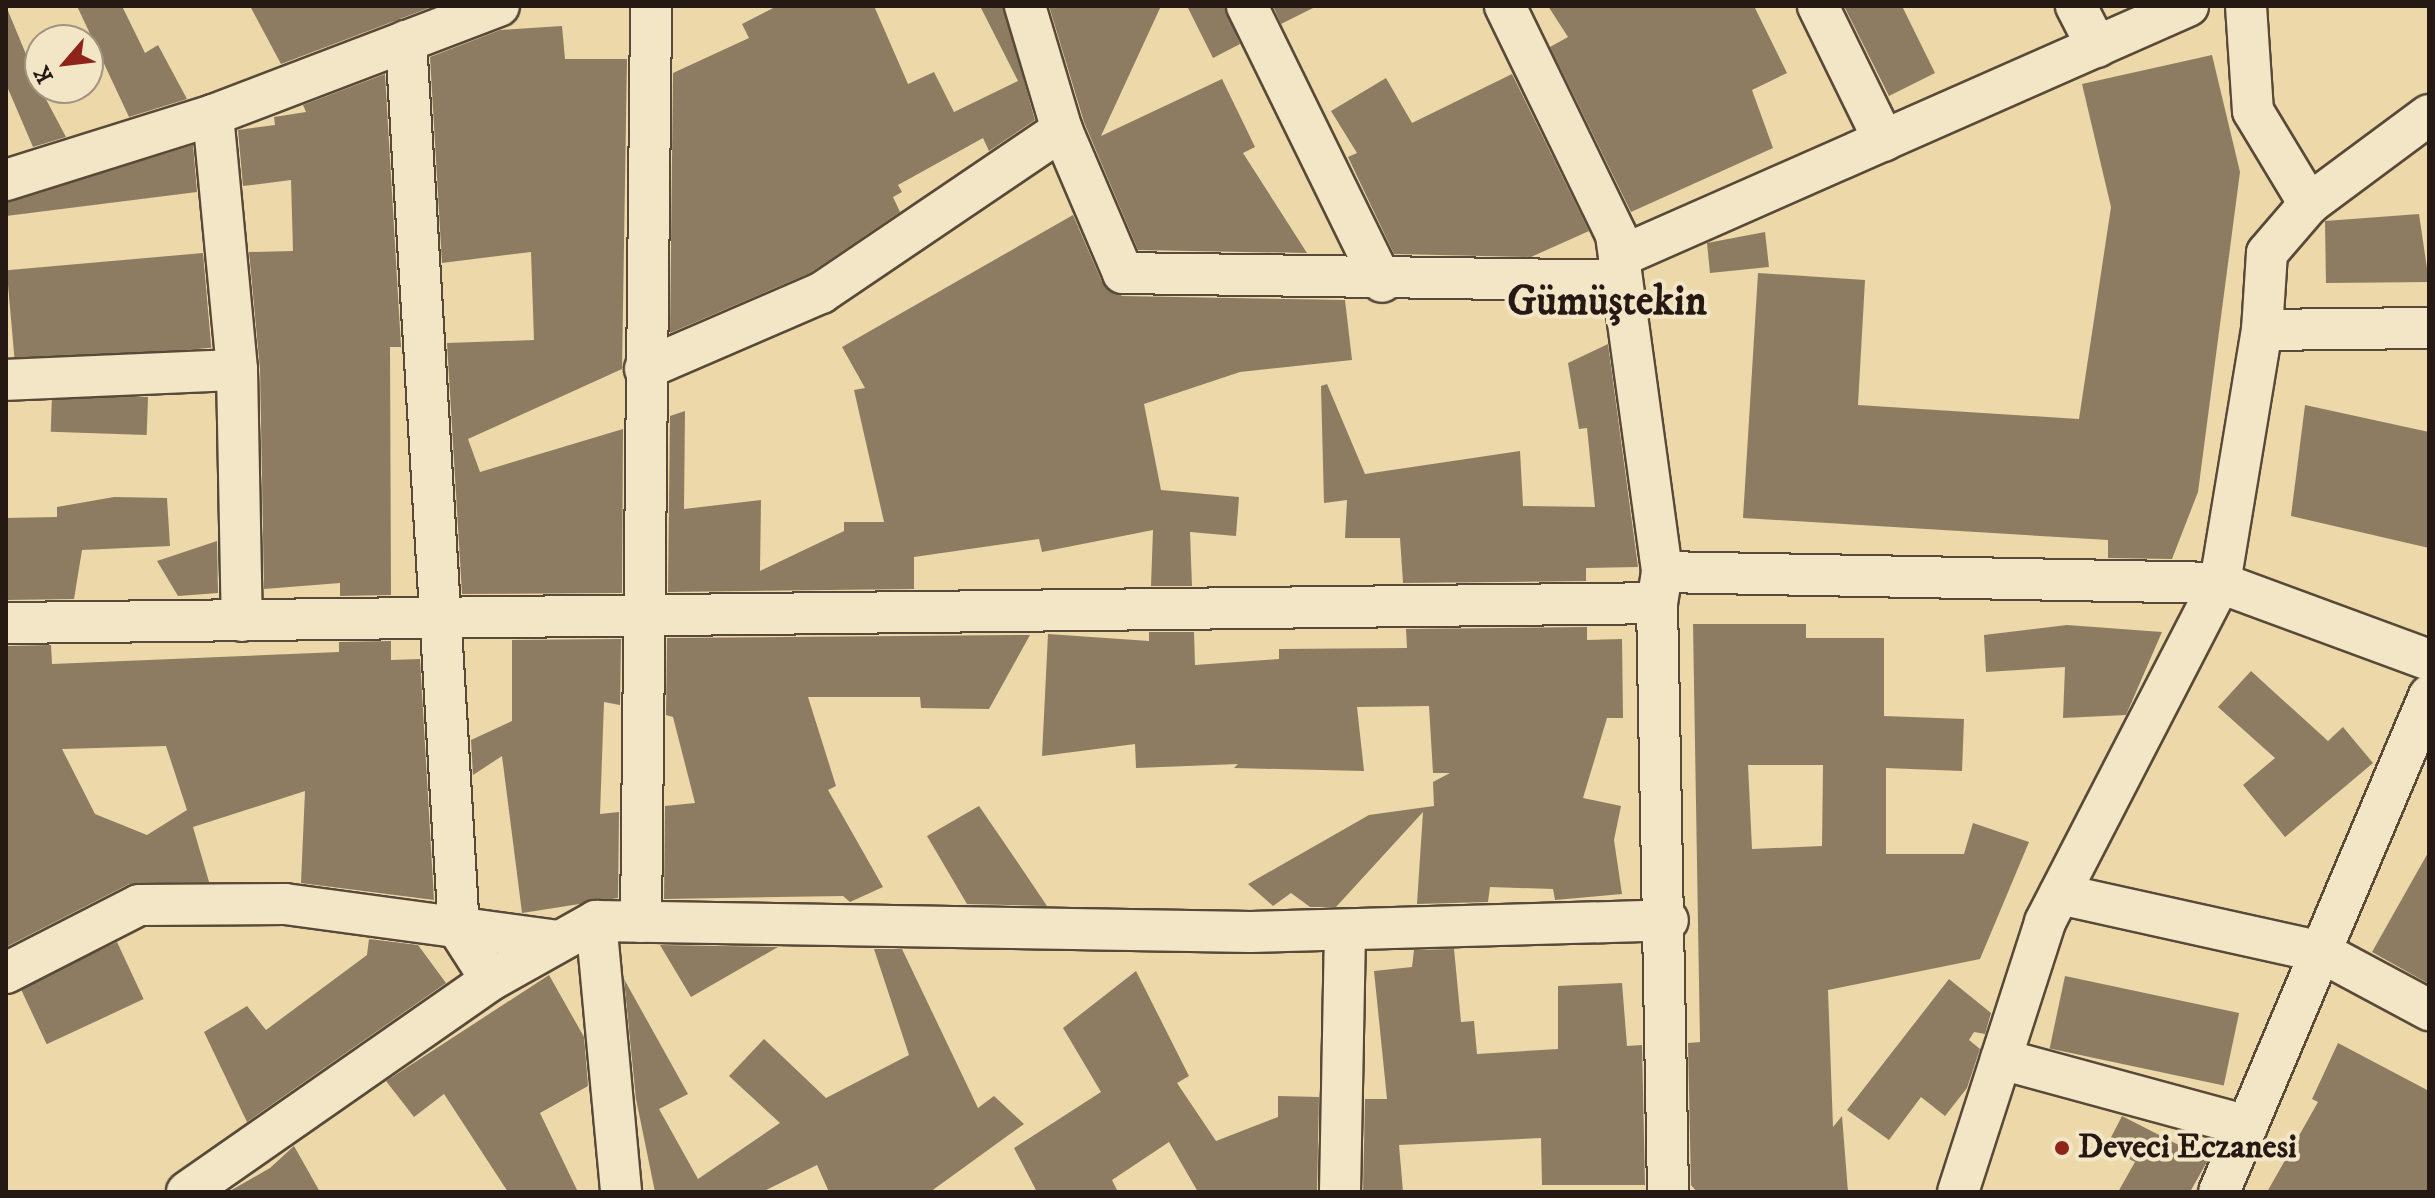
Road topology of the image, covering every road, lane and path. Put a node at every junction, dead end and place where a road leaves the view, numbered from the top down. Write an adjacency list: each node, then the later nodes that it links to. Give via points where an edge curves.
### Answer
1 (651, 6): 22 (street)
2 (1025, 6): 14 (street)
3 (1247, 6): 19 (street)
4 (1505, 6): 18 (street, via 1616,235)
5 (1818, 6): 15 (street)
6 (2076, 6): 11 (street)
7 (2188, 6): 11 (street)
8 (2246, 6): 17 (street, via 2253,111)
9 (474, 10): 10 (street)
10 (406, 41): 12 (street); 28 (street)
11 (2097, 47): 15 (street)
12 (213, 115): 16 (street); 23 (street)
13 (2429, 115): 17 (street)
14 (1062, 130): 19 (street, via 1123,273); 22 (street, via 821,293)
15 (1884, 141): 18 (street)
16 (6, 180)
17 (2309, 204): 21 (street, via 2267,253)
18 (1620, 269): 19 (street); 26 (street)
19 (1382, 282)
20 (2429, 328): 21 (street)
21 (2262, 330): 25 (street)
22 (645, 369): 27 (street)
23 (237, 370): 24 (street); 29 (street)
24 (6, 380)
25 (2220, 583): 26 (street); 31 (street); 33 (street)
26 (1660, 587): 27 (street); 34 (street)
27 (647, 616): 28 (street); 36 (street)
28 (441, 619): 29 (street); 37 (street)
29 (242, 621): 30 (street)
30 (6, 623)
31 (2429, 660)
32 (2429, 696): 40 (street)
33 (2060, 894): 40 (street); 44 (street)
34 (1668, 920): 38 (street); 49 (street)
35 (596, 921): 36 (street); 39 (street); 47 (street)
36 (641, 922): 38 (street)
37 (459, 930): 39 (street); 41 (street, via 285,904 139,905); 42 (street)
38 (1345, 930): 48 (street)
39 (559, 941): 42 (street)
40 (2321, 952): 43 (street); 45 (street)
41 (6, 973)
42 (491, 980): 46 (street)
43 (2429, 1010)
44 (2001, 1059): 45 (street); 50 (street)
45 (2247, 1126): 51 (street)
46 (187, 1192)
47 (621, 1192)
48 (1340, 1192)
49 (1668, 1192)
50 (1958, 1192)
51 (2219, 1192)

